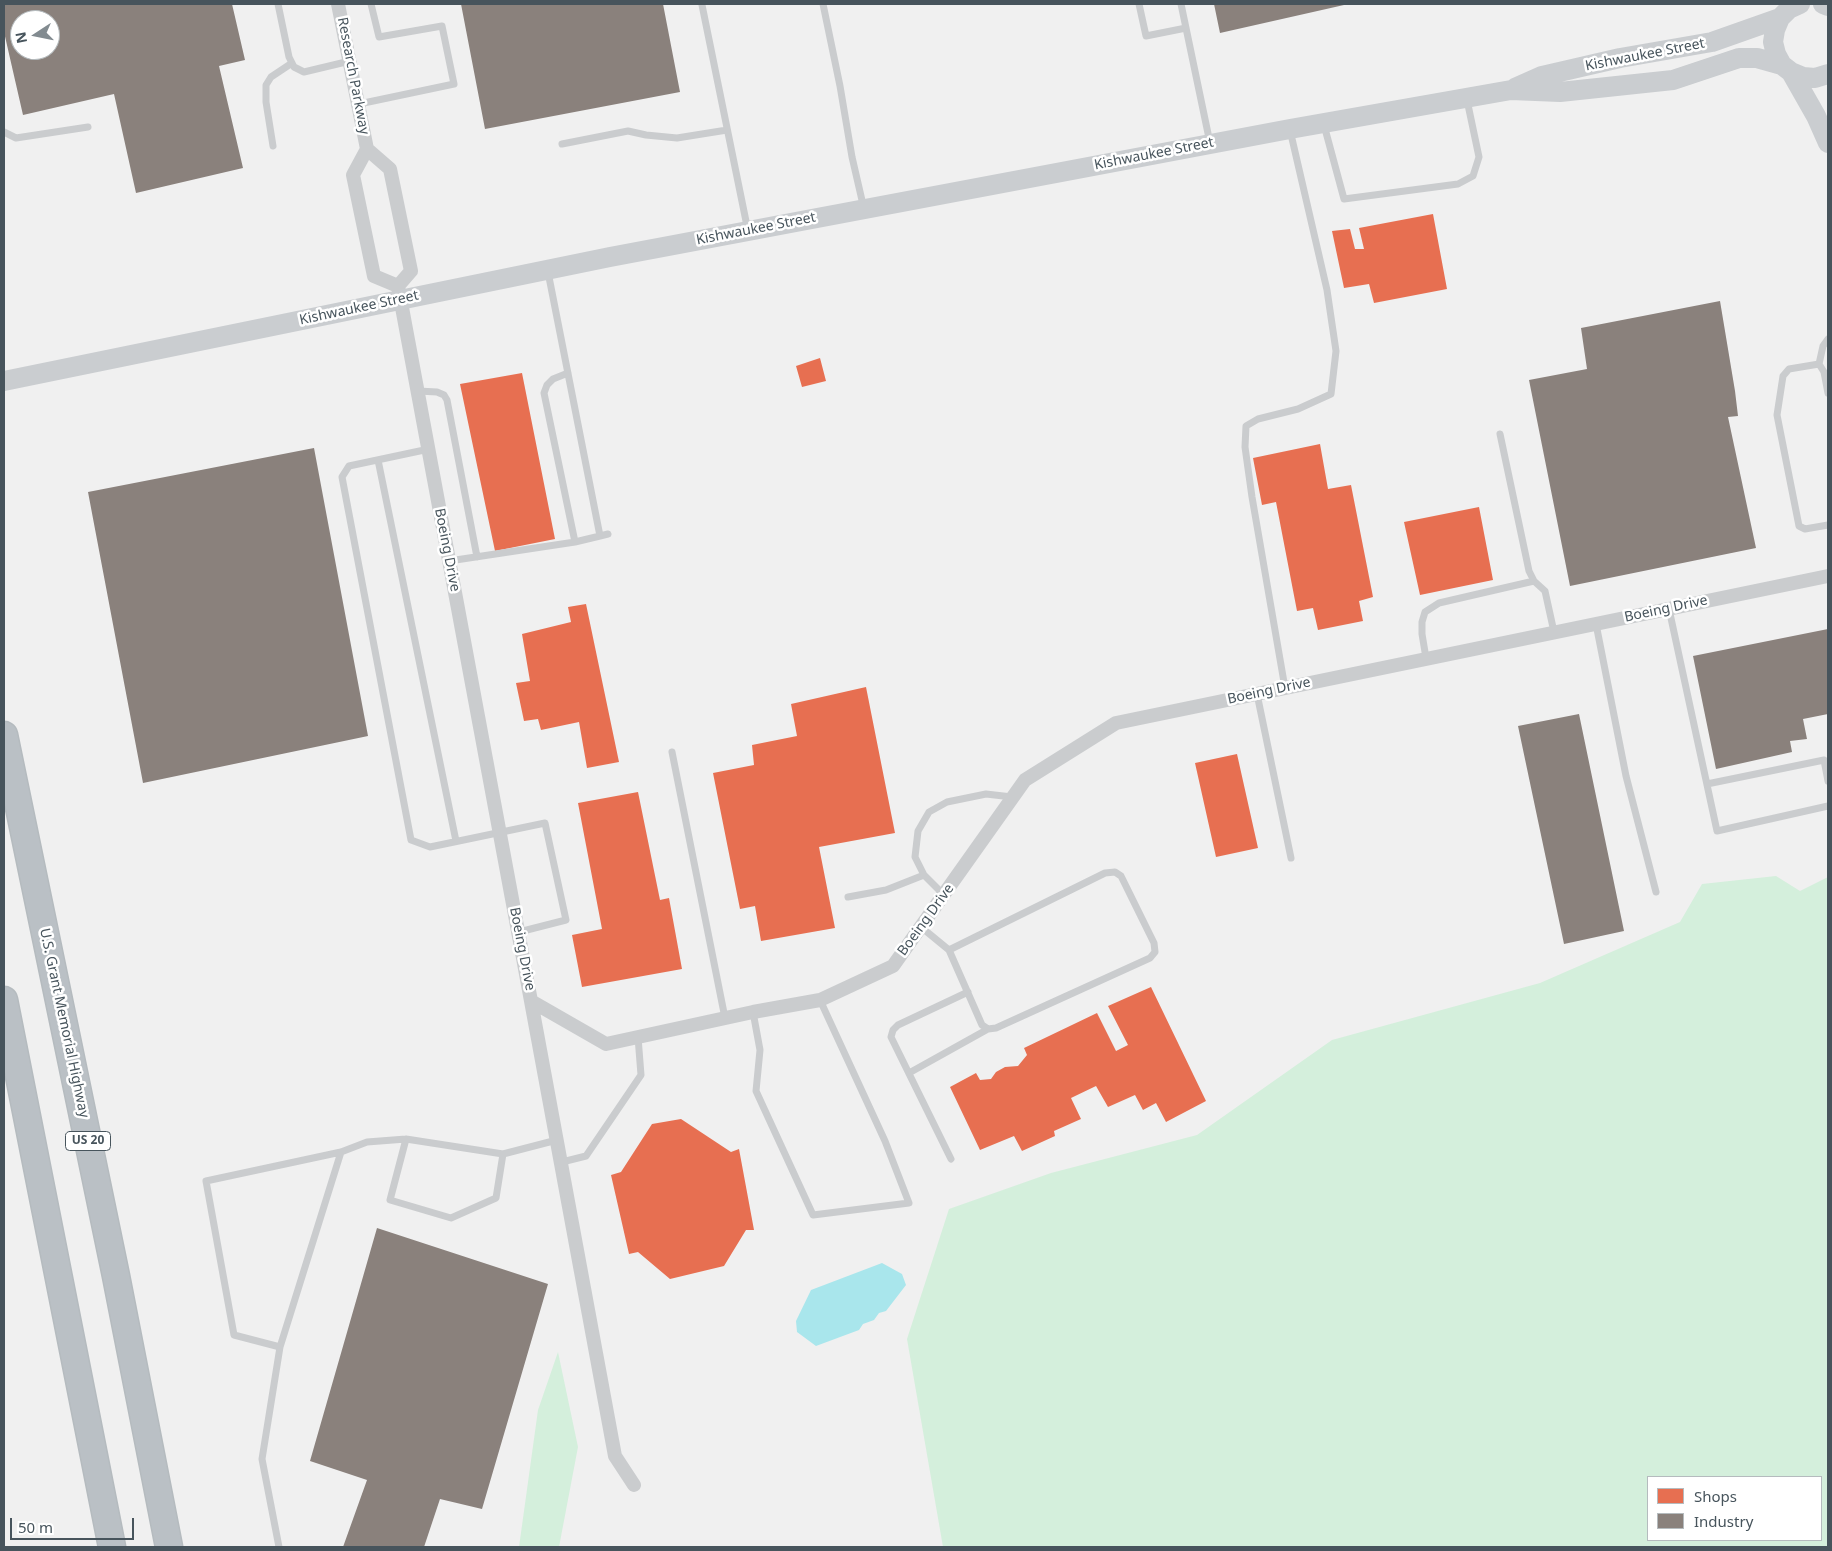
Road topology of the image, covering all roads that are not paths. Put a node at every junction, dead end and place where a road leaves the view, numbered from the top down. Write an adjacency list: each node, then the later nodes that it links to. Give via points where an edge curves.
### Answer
1 (278, 4): 13 (lane)
2 (338, 4): 12 (street, Research Parkway)
3 (371, 4): 18 (lane, via 379,37 442,26 454,84)
4 (823, 4): 29 (lane)
5 (1139, 4): 11 (lane, via 1146,36)
6 (1180, 4): 11 (lane)
7 (1823, 4): 9 (street)
8 (702, 5): 22 (lane)
9 (1828, 6)
10 (1789, 9): 14 (street, via 1774,30 1773,42 1776,54); 16 (street, Kishwaukee Street, via 1712,42 1542,76)
11 (1186, 28): 26 (lane)
12 (350, 61): 13 (lane, via 304,72); 18 (street, Research Parkway)
13 (292, 63): 27 (lane, via 266,85)
14 (1787, 69): 15 (street, Kishwaukee Street, via 1803,77); 16 (street, Kishwaukee Street, via 1757,58 1739,58 1673,80 1560,92); 24 (street, via 1816,116)
15 (1828, 74)
16 (1510, 90): 17 (street, Kishwaukee Street)
17 (1466, 98): 19 (street, Kishwaukee Street); 19 (lane, via 1479,157 1473,176 1458,184 1344,199)
18 (359, 104): 28 (street, Research Parkway)
19 (1324, 123): 21 (street, Kishwaukee Street)
20 (88, 127): 23 (lane, via 16,138)
21 (1290, 129): 26 (street, Kishwaukee Street); 54 (lane, via 1326,290 1336,351 1330,394 1298,409 1258,419 1246,426 1244,447)
22 (727, 130): 25 (lane, via 677,138 628,131); 30 (lane)
23 (4, 132)
24 (1828, 143)
25 (562, 144)
26 (1210, 144): 29 (street, Kishwaukee Street)
27 (273, 146)
28 (367, 149): 32 (street, Research Parkway, via 390,169 411,271); 32 (street, Research Parkway, via 353,176 374,276)
29 (864, 209): 30 (street, Kishwaukee Street)
30 (748, 231): 31 (street, Kishwaukee Street)
31 (547, 270): 32 (street, Kishwaukee Street); 35 (lane)
32 (399, 292): 36 (street, Kishwaukee Street); 37 (street, Boeing Drive)
33 (1828, 340): 34 (lane, via 1823,346)
34 (1819, 364): 38 (lane); 42 (lane, via 1789,368 1783,376 1777,415 1799,526 1804,529)
35 (568, 373): 44 (lane); 45 (lane, via 553,379 544,393)
36 (4, 381)
37 (418, 391): 40 (street, Boeing Drive); 46 (lane, via 437,392 448,400)
38 (1828, 393)
39 (1500, 434): 49 (lane)
40 (429, 449): 41 (lane); 47 (street, Boeing Drive)
41 (378, 460): 63 (lane); 63 (lane, via 348,466 342,477 411,840 430,847)
42 (1828, 525)
43 (608, 534): 44 (lane)
44 (600, 536): 45 (lane)
45 (575, 542): 46 (lane)
46 (477, 557): 47 (lane)
47 (449, 561): 62 (street, Boeing Drive)
48 (1828, 576): 50 (street, Boeing Drive)
49 (1534, 581): 52 (lane, via 1545,591); 53 (lane, via 1439,603 1425,612 1422,634)
50 (1669, 609): 51 (street, Boeing Drive); 59 (lane)
51 (1596, 624): 52 (street, Boeing Drive); 66 (lane, via 1626,776)
52 (1554, 632): 53 (street, Boeing Drive)
53 (1426, 658): 54 (street, Boeing Drive)
54 (1285, 688): 55 (street, Boeing Drive)
55 (1257, 694): 60 (street, Boeing Drive, via 1116,722 1025,780); 64 (lane)
56 (4, 735): 90 (highway, U.S. Grant Memorial Highway / US 20)
57 (672, 752): 77 (lane)
58 (1828, 781): 59 (lane, via 1824,760)
59 (1707, 784): 61 (lane, via 1717,831)
60 (1013, 797): 65 (lane, via 986,794 947,802 929,812 918,831 915,857); 67 (street, Boeing Drive)
61 (1828, 806)
62 (500, 833): 63 (lane); 70 (street, Boeing Drive); 70 (lane, via 545,823 566,920)
63 (456, 841)
64 (1291, 858)
65 (924, 875): 67 (lane); 68 (lane, via 886,890)
66 (1656, 892)
67 (944, 894): 69 (street, Boeing Drive)
68 (848, 897)
69 (921, 927): 71 (lane); 74 (street, Boeing Drive, via 893,966)
70 (519, 932): 75 (street, Boeing Drive)
71 (950, 950): 72 (lane); 78 (lane, via 1105,873 1115,872 1121,876 1154,943 1155,952 1150,958)
72 (968, 992): 78 (lane, via 982,1025); 80 (lane, via 893,1030 891,1037)
73 (4, 1000): 89 (highway)
74 (820, 1000): 76 (street, Boeing Drive); 76 (lane, via 885,1141 909,1203 813,1215 756,1091 760,1050)
75 (531, 1001): 79 (street, Boeing Drive, via 606,1044); 82 (street)
76 (753, 1012): 77 (street, Boeing Drive)
77 (725, 1018): 79 (street, Boeing Drive)
78 (988, 1029): 80 (lane)
79 (638, 1037): 86 (lane, via 641,1075 586,1156)
80 (909, 1073): 85 (lane)
81 (406, 1139): 83 (lane, via 367,1142); 84 (lane); 84 (lane, via 390,1200 451,1218 496,1198)
82 (558, 1140): 84 (lane); 86 (street)
83 (341, 1152): 87 (lane); 87 (lane, via 206,1181 234,1335)
84 (503, 1154)
85 (951, 1159)
86 (562, 1162): 88 (street, via 615,1456)
87 (280, 1347): 91 (lane, via 262,1459)
88 (634, 1485)
89 (112, 1547)
90 (169, 1547)
91 (279, 1547)

